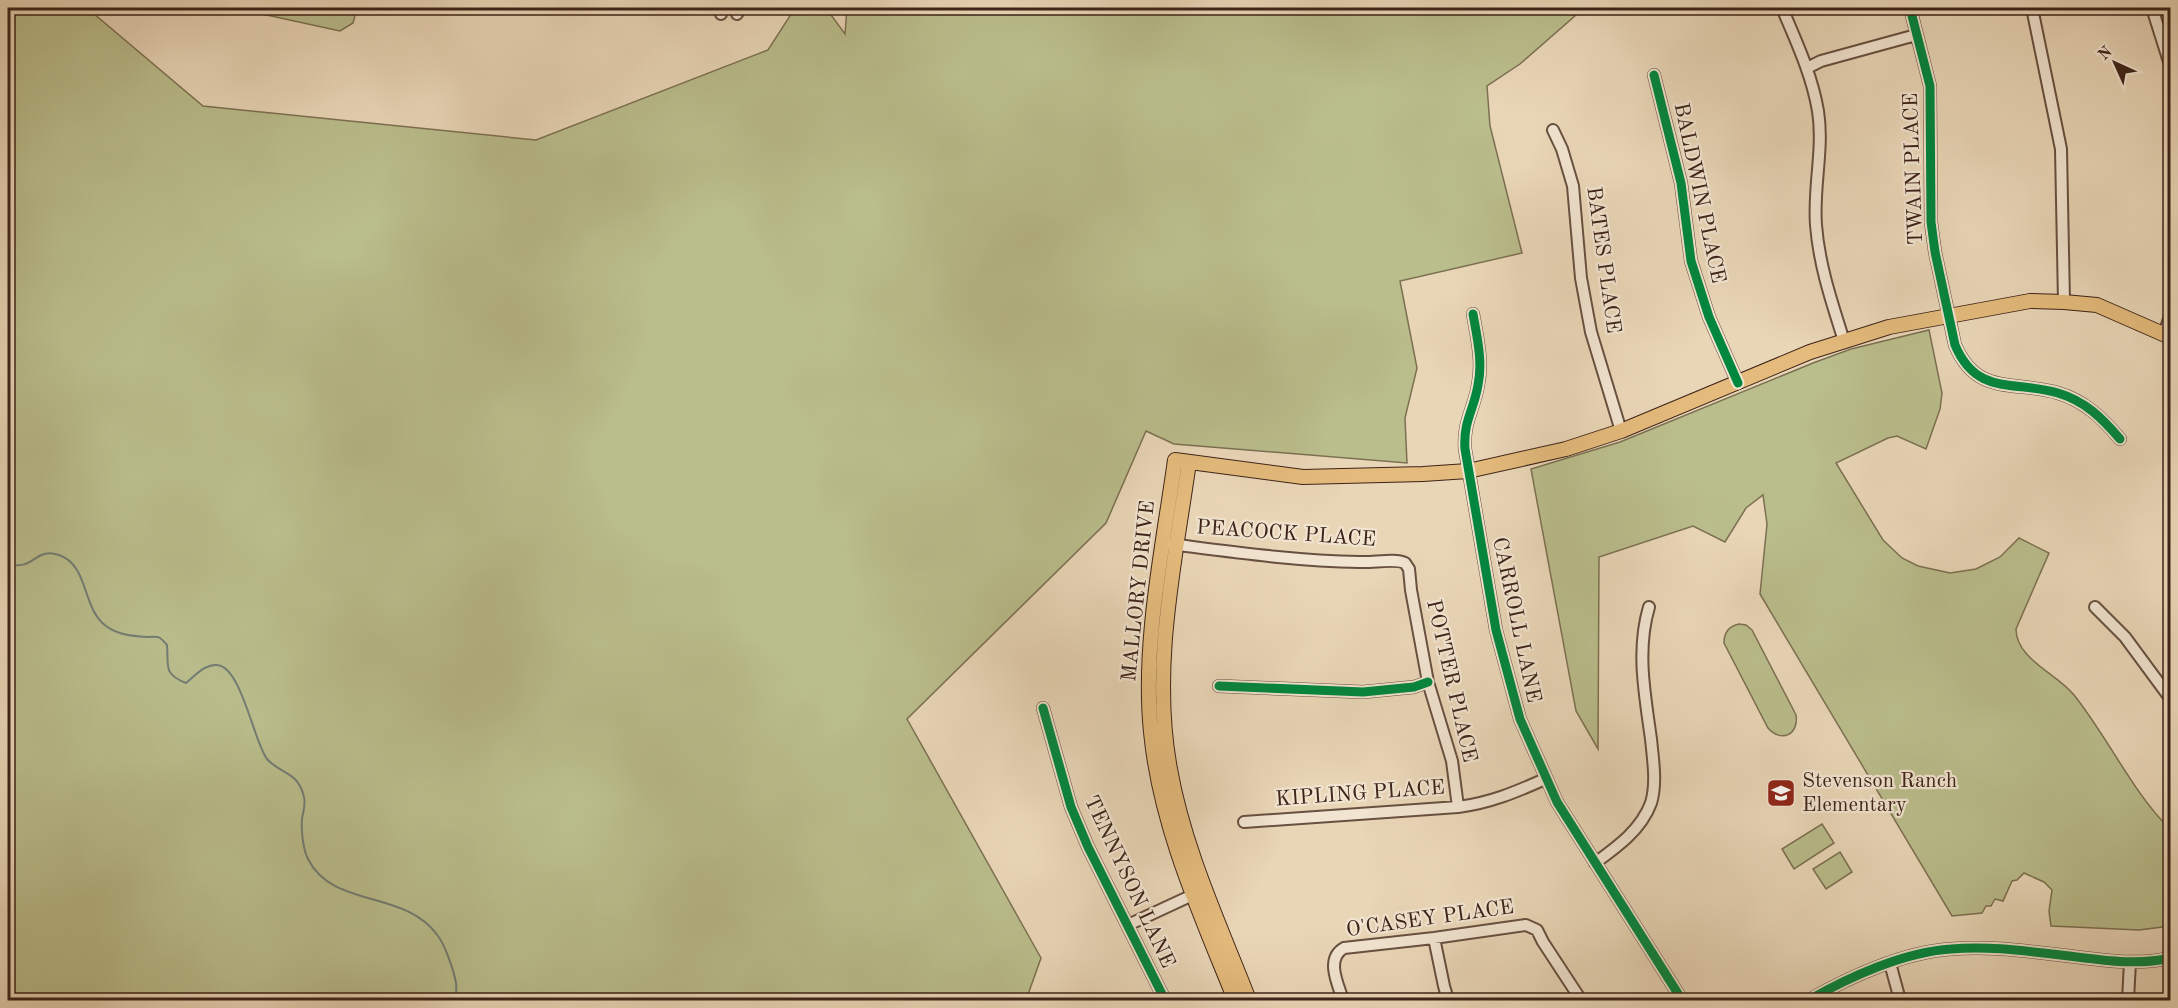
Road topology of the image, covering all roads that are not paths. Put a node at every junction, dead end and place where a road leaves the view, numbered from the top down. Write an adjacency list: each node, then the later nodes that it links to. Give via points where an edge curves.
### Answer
1 (1782, 8): 7 (street)
2 (1910, 8): 5 (street, TWAIN PLACE)
3 (2032, 8): 10 (street, via 2061,150)
4 (2152, 8): 6 (street)
5 (1916, 34): 7 (street); 12 (street, TWAIN PLACE, via 1930,86 1931,222)
6 (2170, 65)
7 (1807, 68): 15 (street, via 1820,134 1817,233 1825,283)
8 (1654, 75): 16 (street, BALDWIN PLACE, via 1681,183 1691,261 1709,317)
9 (1553, 130): 17 (street, BATES PLACE, via 1574,186 1581,278 1591,332)
10 (2064, 302): 12 (main road, via 2030,301); 14 (main road, via 2097,305)
11 (1473, 314): 19 (street, CARROLL LANE, via 1480,369 1464,435)
12 (1950, 316): 15 (main road, via 1889,327); 18 (street, TWAIN PLACE, via 1955,345 1974,373 1994,384 2073,398 2103,418)
13 (2170, 316): 14 (street)
14 (2167, 335)
15 (1844, 341): 16 (main road)
16 (1738, 383): 17 (main road)
17 (1621, 431): 19 (main road, via 1566,450)
18 (2120, 439)
19 (1468, 471): 20 (main road, MALLORY DRIVE, via 1303,477 1182,461); 28 (street, CARROLL LANE, via 1505,668 1520,719)
20 (1171, 544): 21 (street, PEACOCK PLACE, via 1325,561); 32 (main road, MALLORY DRIVE, via 1151,637 1150,731 1157,781 1173,841)
21 (1405, 563): 24 (street, POTTER PLACE, via 1411,577)
22 (2095, 607): 26 (street, via 2125,637)
23 (1649, 608): 31 (street, via 1643,626 1642,652 1654,764 1651,803 1629,837)
24 (1428, 682): 25 (street, via 1363,692); 29 (street, POTTER PLACE, via 1452,761)
25 (1219, 686)
26 (2170, 698)
27 (1043, 708): 33 (street, TENNYSON LANE, via 1071,807)
28 (1545, 779): 29 (street, KIPLING PLACE, via 1483,804); 31 (street, CARROLL LANE)
29 (1458, 807): 30 (street, KIPLING PLACE)
30 (1244, 822)
31 (1595, 863): 44 (street, CARROLL LANE)
32 (1200, 892): 33 (street); 39 (main road, MALLORY DRIVE); 40 (main road)
33 (1128, 924): 38 (street, TENNYSON LANE)
34 (1434, 938): 41 (street, O'CASEY PLACE, via 1356,946 1335,954 1334,971); 42 (street); 43 (street, O'CASEY PLACE, via 1532,926)
35 (2170, 957): 36 (street)
36 (2130, 962): 37 (street, via 1986,948 1949,949); 47 (street)
37 (1890, 963): 45 (street); 46 (street)
38 (1166, 1000)
39 (1235, 1000)
40 (1249, 1000)
41 (1343, 1000)
42 (1448, 1000)
43 (1581, 1000)
44 (1682, 1000)
45 (1809, 1000)
46 (1900, 1000)
47 (2128, 1000)

